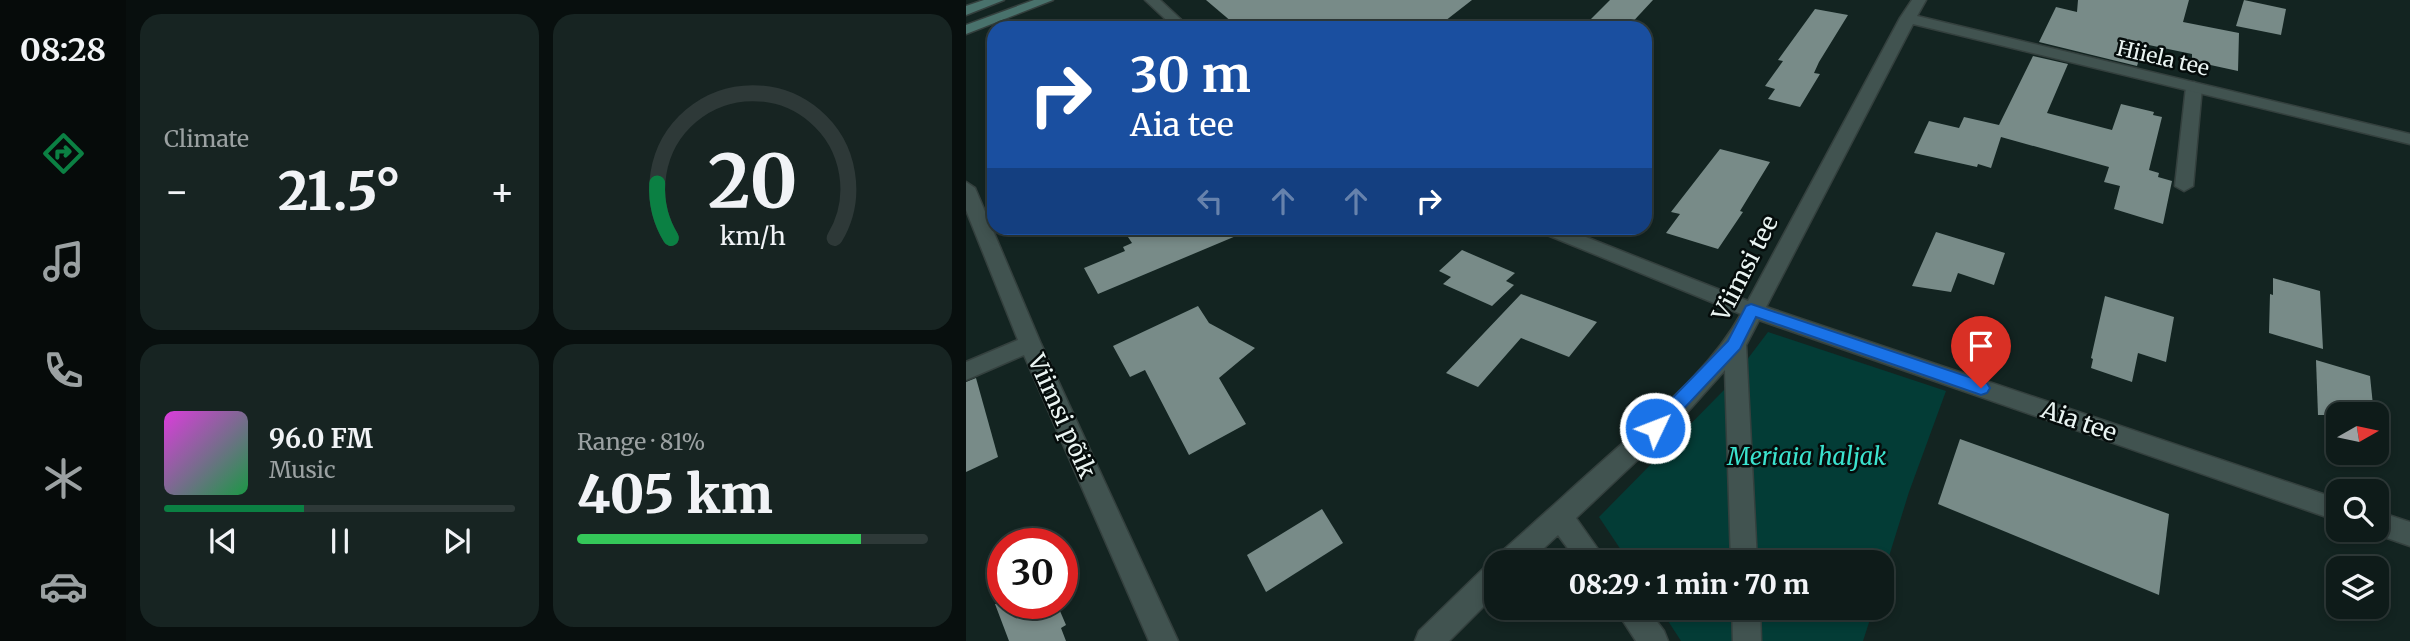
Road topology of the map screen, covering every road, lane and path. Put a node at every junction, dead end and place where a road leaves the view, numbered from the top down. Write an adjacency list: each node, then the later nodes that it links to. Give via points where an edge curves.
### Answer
1 (997, 0): 5 (main road)
2 (1046, 0): 7 (main road)
3 (1152, 0): 8 (street)
4 (1919, 0): 6 (street, Viimsi tee)
5 (966, 11)
6 (1906, 18): 11 (street, Hiiela tee); 16 (street, Viimsi tee)
7 (990, 21)
8 (1175, 21)
9 (987, 22): 10 (main road)
10 (966, 30)
11 (2194, 87): 12 (street, Hiiela tee); 13 (street)
12 (2410, 139)
13 (2184, 186)
14 (966, 188): 17 (street, Viimsi põik)
15 (1564, 235): 16 (street, Aia tee)
16 (1751, 310): 18 (street, Viimsi tee); 20 (street, Aia tee)
17 (1030, 344): 19 (street); 30 (street, Viimsi põik)
18 (1735, 345): 21 (street, Viimsi tee, via 1675,410); 26 (street)
19 (966, 371)
20 (2326, 506)
21 (1558, 515): 24 (street, Viimsi tee); 25 (street)
22 (2389, 527): 23 (street)
23 (2410, 534)
24 (1522, 550)
25 (1585, 550)
26 (1744, 550)
27 (1484, 587): 31 (street)
28 (1638, 620): 32 (street)
29 (1746, 620): 33 (street)
30 (1164, 641)
31 (1429, 641)
32 (1654, 641)
33 (1747, 641)

